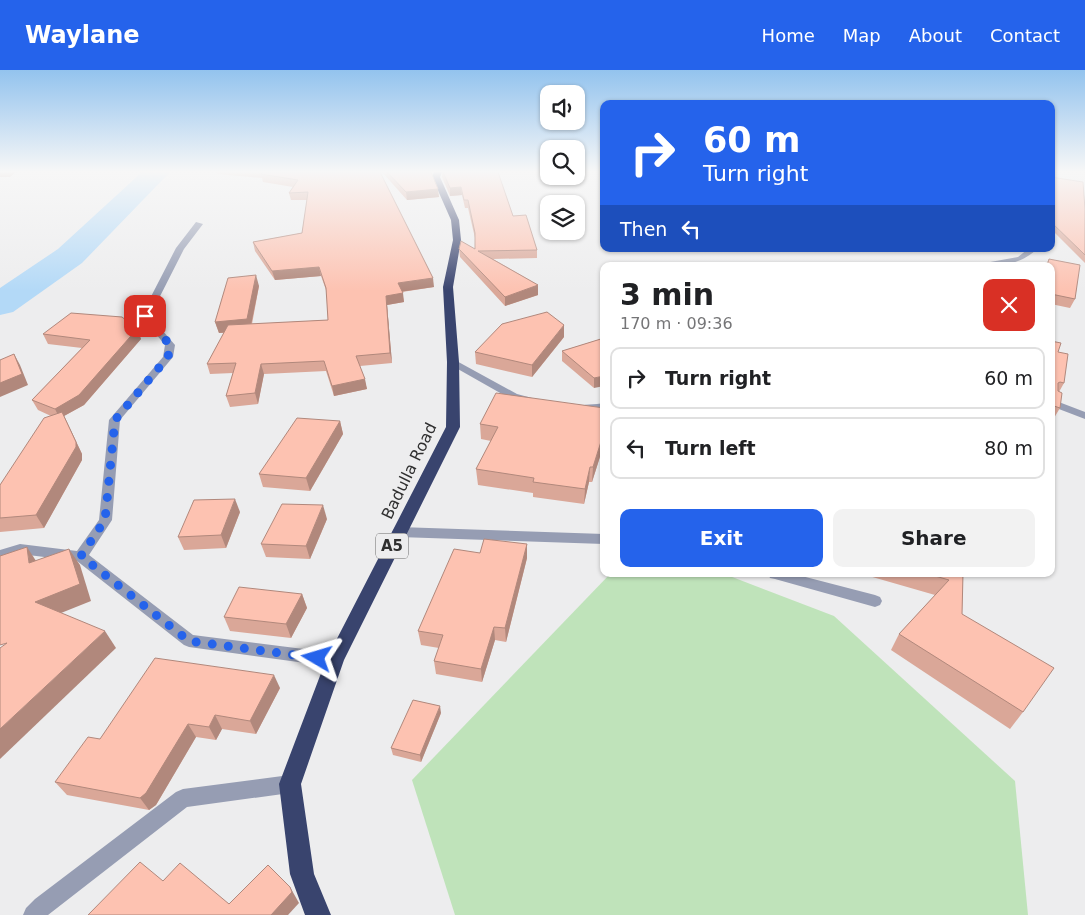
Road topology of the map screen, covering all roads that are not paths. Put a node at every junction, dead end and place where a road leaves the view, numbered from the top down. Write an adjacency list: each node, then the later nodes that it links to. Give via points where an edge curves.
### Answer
1 (452, 211): 5 (highway, Badulla Road / A5, via 457,240 448,287)
2 (199, 224): 14 (street, via 180,248 145,316 170,345 168,357 115,420 105,520)
3 (1029, 252): 4 (street, via 1020,259)
4 (1002, 262)
5 (452, 362): 6 (street, via 513,396); 11 (highway, Badulla Road / A5, via 453,427)
6 (539, 403)
7 (1055, 404): 10 (street)
8 (600, 407): 9 (street)
9 (575, 408)
10 (1085, 416)
11 (400, 532): 12 (street); 17 (highway, Badulla Road / A5)
12 (600, 539)
13 (0, 555): 14 (street, via 20,549)
14 (81, 556): 17 (street, via 189,641)
15 (786, 577): 16 (street)
16 (875, 601)
17 (335, 660): 18 (highway, Badulla Road / A5)
18 (290, 784): 19 (street, via 183,798); 20 (highway, Badulla Road / A5, via 302,874)
19 (33, 915)
20 (318, 915)

